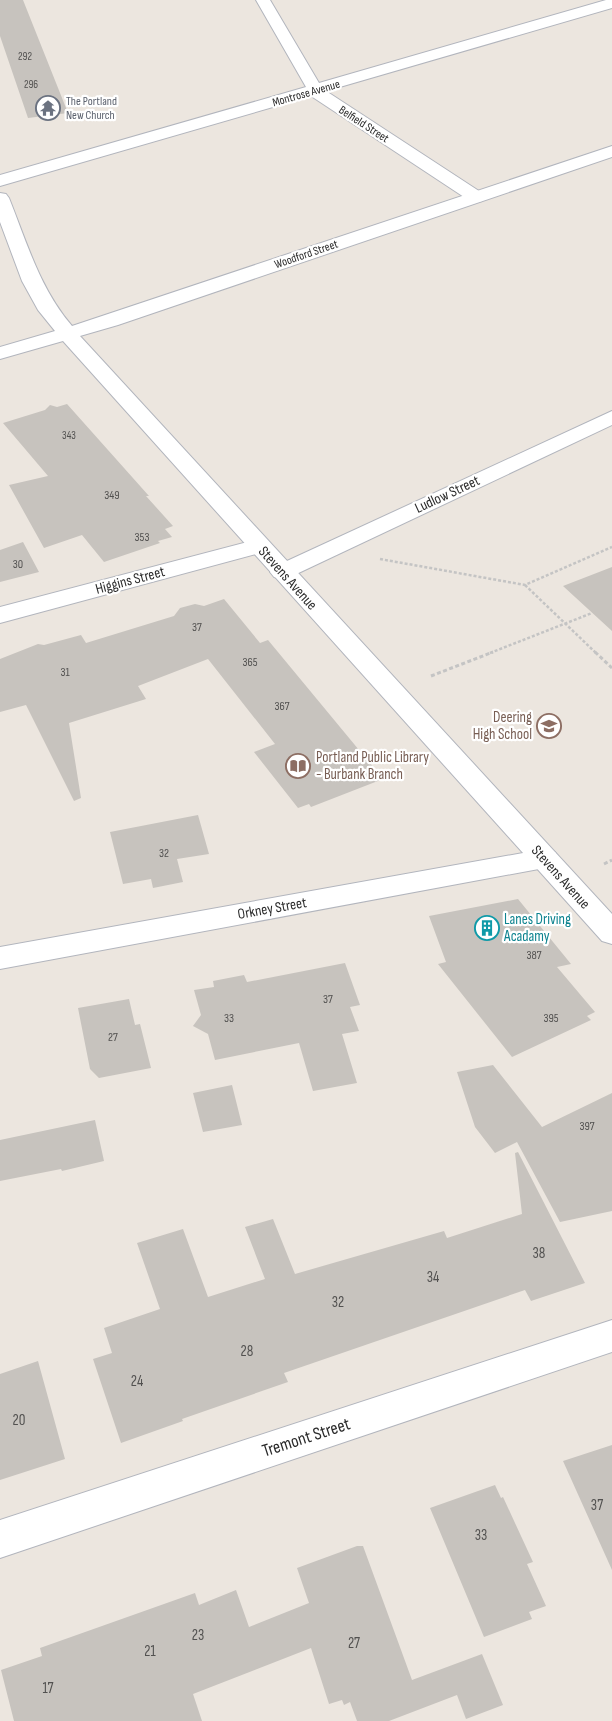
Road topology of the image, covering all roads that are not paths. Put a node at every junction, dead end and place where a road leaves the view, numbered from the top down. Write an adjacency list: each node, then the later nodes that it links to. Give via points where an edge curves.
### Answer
1 (262, 0): 3 (street, Belfield Street)
2 (612, 3): 3 (street, Montrose Avenue)
3 (316, 90): 5 (street, Montrose Avenue); 6 (street, Belfield Street)
4 (612, 151): 6 (street, Woodford Street)
5 (0, 181)
6 (476, 197): 8 (street, Woodford Street)
7 (0, 198): 8 (street, Stevens Avenue, via 32,281 48,310)
8 (68, 334): 9 (street, Woodford Street); 11 (street, Stevens Avenue)
9 (0, 353)
10 (612, 417): 12 (street, Ludlow Street)
11 (259, 546): 12 (street, Stevens Avenue); 13 (street, Higgins Street)
12 (282, 572): 14 (street, Stevens Avenue)
13 (0, 614)
14 (545, 859): 15 (street, Stevens Avenue); 16 (street, Orkney Street)
15 (612, 933)
16 (0, 958)
17 (612, 1336): 18 (street, Tremont Street)
18 (0, 1539)

